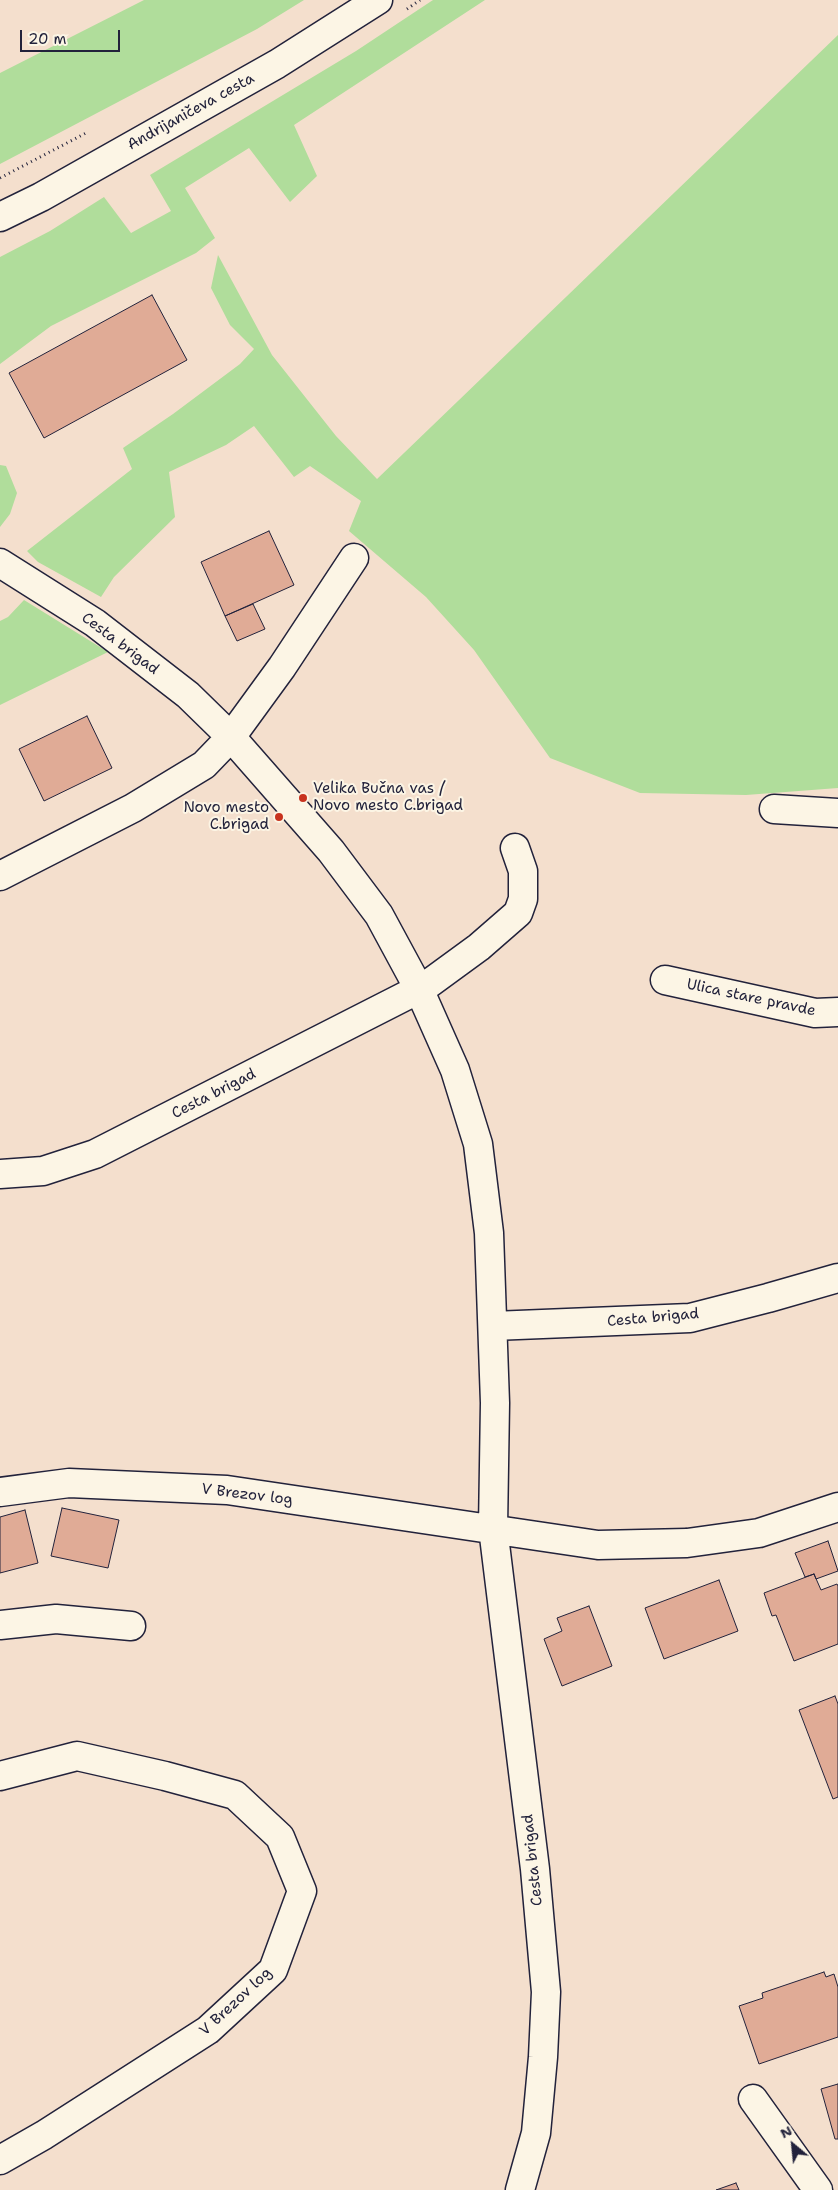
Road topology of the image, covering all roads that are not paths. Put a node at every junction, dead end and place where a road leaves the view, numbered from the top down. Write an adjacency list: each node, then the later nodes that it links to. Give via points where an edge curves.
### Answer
1 (378, 0): 2 (street, Andrijaničeva cesta, via 277,64 42,197)
2 (0, 217)
3 (354, 558): 5 (street)
4 (4, 566): 5 (street, Cesta brigad, via 95,623 188,694)
5 (231, 737): 9 (street, via 204,765 157,794); 11 (street, Cesta brigad, via 331,851 380,915)
6 (774, 808): 7 (street)
7 (838, 813)
8 (515, 848): 11 (street, Cesta brigad, via 523,871 523,899 518,913 479,948)
9 (0, 876)
10 (665, 980): 12 (street, Ulica stare pravde, via 814,1013)
11 (419, 989): 13 (street, Cesta brigad, via 95,1154 43,1171); 15 (street, Cesta brigad, via 455,1070 478,1144 489,1233)
12 (838, 1012)
13 (0, 1174)
14 (838, 1278): 15 (street, Cesta brigad, via 690,1318)
15 (493, 1326): 18 (street, Cesta brigad)
16 (0, 1492): 18 (street, V Brezov log, via 69,1483 228,1490)
17 (838, 1506): 18 (street, via 759,1533 686,1543 598,1545)
18 (493, 1528): 24 (street, Cesta brigad, via 535,1868 546,1992 536,2134)
19 (0, 1625): 20 (street, via 56,1619)
20 (130, 1626)
21 (0, 1776): 23 (street, V Brezov log, via 77,1756 234,1795 280,1837 302,1891 273,1970 208,2030 44,2136)
22 (754, 2099): 25 (street)
23 (0, 2160)
24 (520, 2190)
25 (818, 2190)

